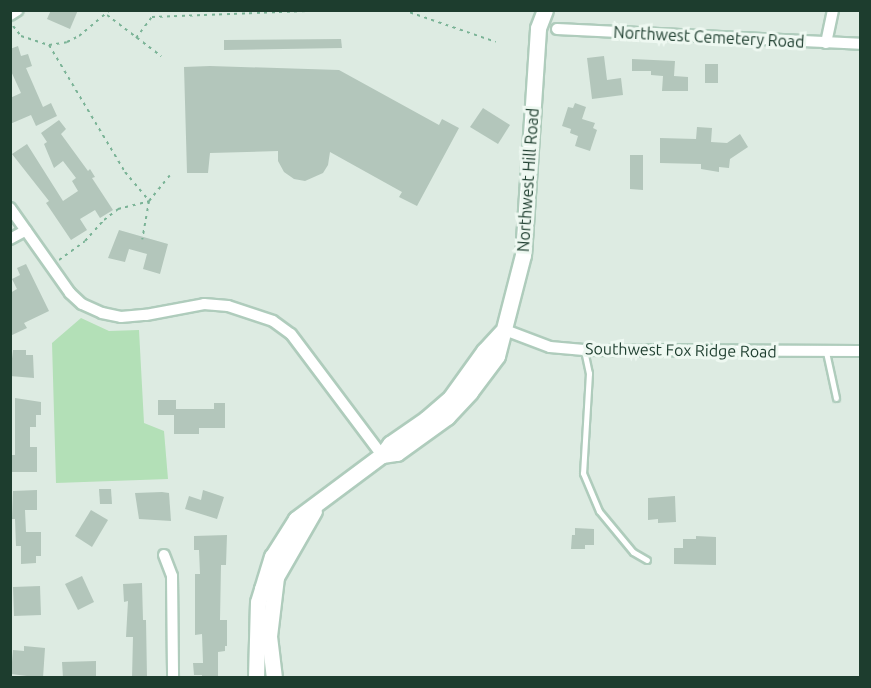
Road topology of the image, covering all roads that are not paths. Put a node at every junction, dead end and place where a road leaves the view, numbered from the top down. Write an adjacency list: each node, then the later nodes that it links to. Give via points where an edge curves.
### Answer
1 (18, 10): 5 (street)
2 (533, 10): 6 (main road, Northwest Hill Road)
3 (545, 10): 6 (main road, Northwest Hill Road)
4 (833, 10): 8 (street)
5 (10, 15)
6 (538, 28): 13 (main road, Northwest Hill Road, via 523,255)
7 (557, 29): 8 (street, Northwest Cemetery Road)
8 (826, 43): 9 (street, Northwest Cemetery Road)
9 (861, 44)
10 (10, 208): 11 (street)
11 (26, 230): 12 (street); 18 (street, via 70,293 102,314 146,315 204,304 228,306 273,321 291,334)
12 (10, 239)
13 (505, 330): 14 (street, Southwest Fox Ridge Road, via 550,347); 18 (main road, via 484,351 451,397 390,444)
14 (584, 350): 16 (street, Southwest Fox Ridge Road); 21 (lane, via 589,373 583,473 599,511 633,552)
15 (861, 351): 16 (street, Southwest Fox Ridge Road)
16 (826, 352): 17 (lane)
17 (836, 398)
18 (382, 455): 19 (main road)
19 (324, 496): 23 (main road, via 296,519 267,572 258,603); 24 (main road, via 276,577 269,636)
20 (164, 555): 22 (street, via 172,576)
21 (647, 560)
22 (173, 678)
23 (256, 678)
24 (274, 678)

